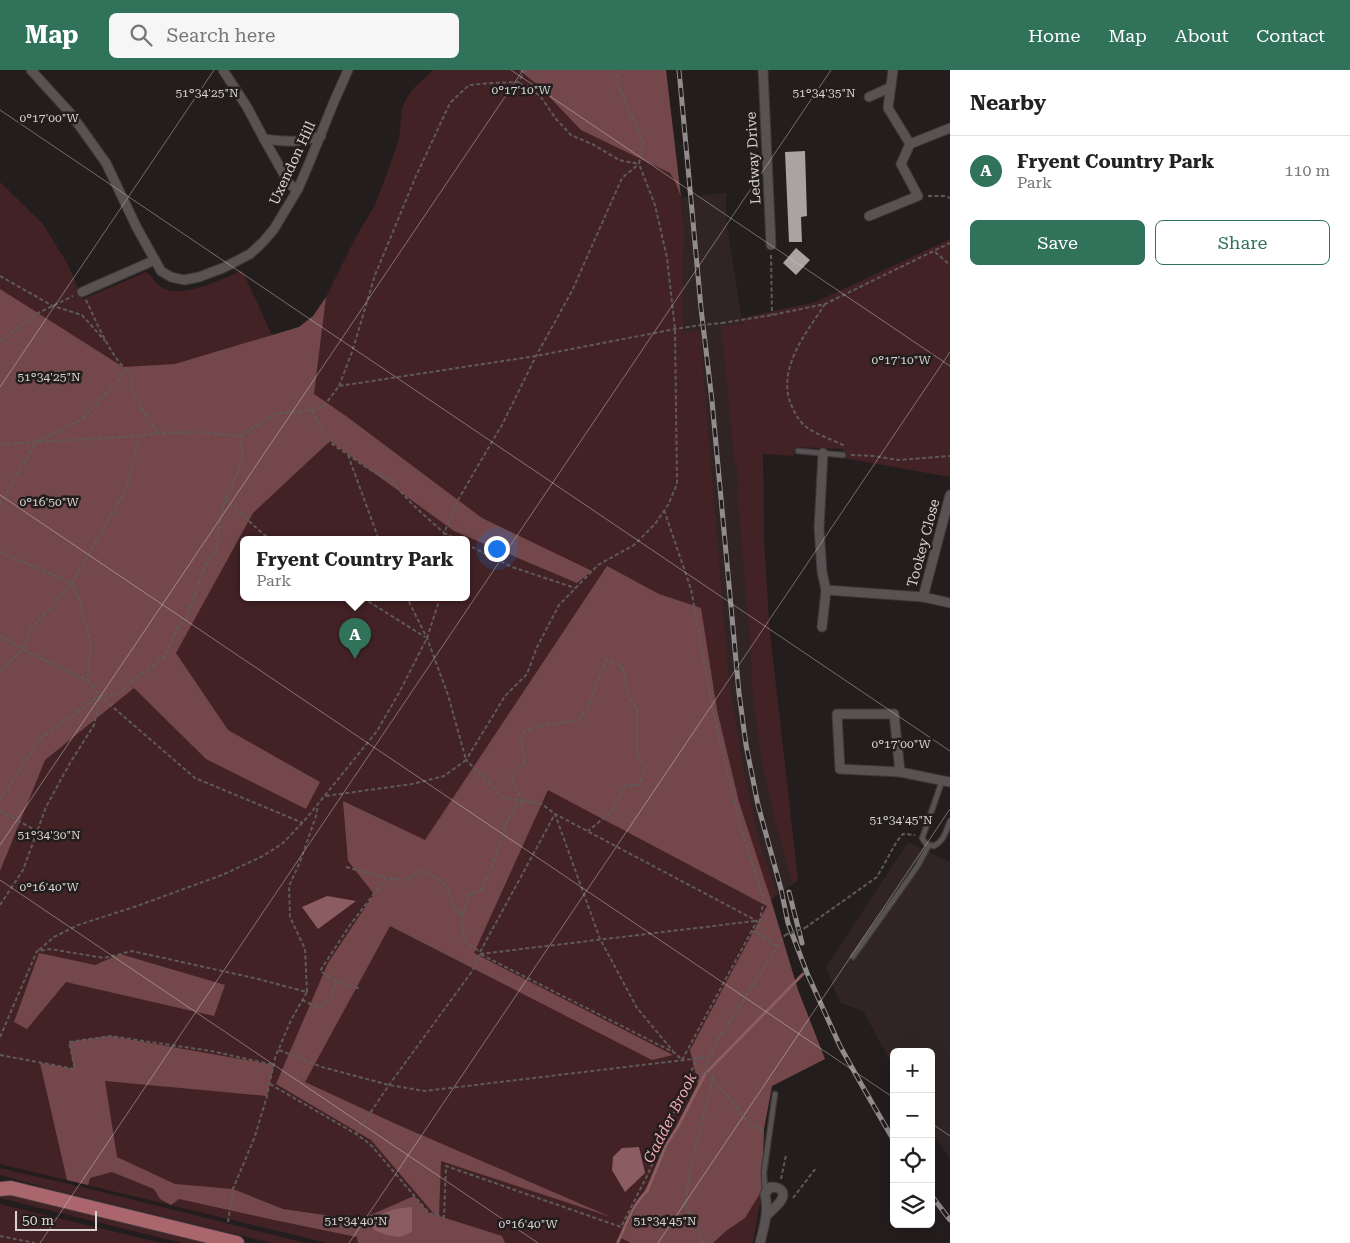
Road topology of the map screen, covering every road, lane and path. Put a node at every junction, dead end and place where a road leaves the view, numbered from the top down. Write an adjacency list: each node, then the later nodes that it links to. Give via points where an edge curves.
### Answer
1 (31, 70): 23 (street, via 71,114 106,163 136,228)
2 (223, 70): 13 (street)
3 (348, 70): 12 (street, Uxendon Hill)
4 (526, 70): 8 (path)
5 (617, 70): 15 (path, via 618,85 643,142)
6 (763, 70): 21 (street, Ledway Drive)
7 (894, 71): 9 (street)
8 (518, 82): 15 (path, via 541,97 571,135 619,160); 35 (path, via 469,85 450,103 375,275 352,352)
9 (891, 87): 10 (street); 14 (street, via 888,108)
10 (869, 97)
11 (950, 128): 14 (street)
12 (321, 136): 13 (street, via 290,142); 16 (street, Uxendon Hill)
13 (264, 139): 16 (street, via 290,185)
14 (910, 144): 17 (street, via 901,164)
15 (639, 164): 30 (path, via 655,205 667,258); 33 (path, via 622,178 572,291)
16 (298, 189): 23 (street, Uxendon Hill, via 263,242 250,254 223,268 184,280 170,278)
17 (918, 196): 18 (path); 19 (street)
18 (950, 198)
19 (869, 216)
20 (950, 244): 22 (path)
21 (771, 245): 29 (path)
22 (934, 251): 24 (path); 27 (path)
23 (155, 260): 26 (street)
24 (950, 265)
25 (0, 276): 28 (path)
26 (82, 292): 28 (path); 32 (path)
27 (825, 304): 29 (path); 44 (path, via 798,345 790,365 787,389 792,409 802,423 843,445)
28 (53, 306): 31 (path); 32 (path, via 82,315)
29 (772, 315): 30 (path, bridge)
30 (675, 328): 33 (path); 50 (path, via 677,484)
31 (0, 341)
32 (107, 343): 34 (path)
33 (536, 356): 35 (path); 51 (path, via 504,423 458,500)
34 (125, 370): 37 (path, via 131,373 132,392); 40 (path, via 81,420)
35 (338, 386): 36 (path, via 324,406)
36 (312, 410): 39 (path, via 274,414); 45 (path, via 328,441)
37 (158, 434): 38 (path); 39 (path, via 198,432)
38 (139, 436): 40 (path); 57 (path, via 127,488)
39 (240, 436): 48 (path, via 243,457)
40 (37, 441): 41 (path); 49 (path)
41 (0, 444)
42 (798, 451): 43 (lane)
43 (823, 453): 44 (lane); 59 (street, via 819,528)
44 (843, 454): 46 (path, via 898,460)
45 (348, 455): 51 (path, via 392,482); 53 (path)
46 (950, 456)
47 (950, 496): 60 (street, Tookey Close)
48 (225, 499): 52 (path); 71 (path, via 218,544 203,571 187,618 164,656 117,695)
49 (0, 504)
50 (664, 510): 58 (path, via 634,545 598,565); 93 (path, via 691,589 713,711 740,824 764,900)
51 (444, 533): 54 (path)
52 (266, 536)
53 (378, 536)
54 (450, 536)
55 (470, 546): 58 (path, via 512,567)
56 (0, 552): 57 (path)
57 (72, 583): 68 (path, via 30,630); 70 (path, via 91,645)
58 (575, 588): 72 (path, via 559,605 527,674 505,696)
59 (826, 590): 60 (street, Tookey Close); 65 (street)
60 (923, 597): 64 (street, Tookey Close)
61 (368, 601): 67 (path)
62 (408, 601): 67 (path)
63 (439, 601): 67 (path)
64 (950, 603)
65 (822, 627)
66 (0, 636): 68 (path)
67 (427, 638): 72 (path, via 448,695); 75 (path, via 376,731)
68 (24, 649): 69 (path); 70 (path)
69 (0, 671)
70 (87, 680): 71 (path)
71 (100, 696): 76 (path, via 42,737); 82 (path, via 195,778); 83 (path, via 94,726 70,763)
72 (466, 760): 75 (path, via 444,776); 77 (path, via 504,798)
73 (900, 772): 73 (street, via 840,769 837,714 894,714); 74 (street)
74 (946, 781): 85 (lane)
75 (325, 796): 78 (path)
76 (0, 799)
77 (524, 801): 80 (path, via 542,804); 84 (path, via 514,790 511,776 524,763 521,734 534,728 579,720 589,705 606,660 622,666 629,697 637,710 637,754 646,767 640,785 626,785 611,812); 90 (path, via 514,808 482,889 469,895)
78 (319, 804): 82 (path); 101 (path, via 289,886 290,917 305,949)
79 (0, 812): 83 (path)
80 (555, 814): 84 (path); 94 (path); 97 (path)
81 (950, 821): 86 (lane, via 940,843)
82 (303, 823): 96 (path, via 282,844 261,857 214,878 78,925 54,937)
83 (37, 831): 89 (path, via 23,870)
84 (588, 831): 91 (path)
85 (923, 836): 86 (lane); 95 (path, bridge, via 903,834 877,877 805,928 785,934)
86 (929, 845): 98 (lane)
87 (346, 867): 88 (path)
88 (386, 878): 90 (path, via 407,880 421,871 436,878 447,887 452,904); 99 (path, via 320,971)
89 (0, 905)
90 (462, 915): 97 (path, via 464,940)
91 (757, 921): 92 (path); 94 (path)
92 (751, 931): 93 (path); 109 (path)
93 (757, 933): 95 (path)
94 (600, 939): 97 (path); 105 (path, via 637,1008)
95 (778, 947): 107 (path)
96 (37, 951): 101 (path, via 50,949 104,958 132,951); 103 (path)
97 (480, 953): 105 (path); 113 (path, via 473,970)
98 (854, 957)
99 (336, 981): 100 (path); 102 (path, via 331,997 319,1008)
100 (361, 989)
101 (307, 992): 102 (path)
102 (302, 1000): 104 (path)
103 (0, 1037)
104 (279, 1050): 110 (path); 113 (path, via 322,1067)
105 (675, 1053): 109 (path)
106 (0, 1055): 110 (path, via 75,1069 69,1042 110,1036 211,1051)
107 (708, 1057): 108 (path); 111 (path, via 705,1072)
108 (697, 1058): 109 (path); 116 (path, via 648,1174 621,1227 446,1166 444,1217 429,1213 370,1144)
109 (682, 1060): 113 (path, via 425,1091)
110 (274, 1065): 112 (path)
111 (713, 1079): 115 (path, via 751,1125); 128 (path, via 690,1169 685,1205)
112 (270, 1084): 116 (path); 124 (path, via 255,1136 233,1189)
113 (388, 1085): 116 (path)
114 (775, 1094): 115 (lane)
115 (770, 1132): 121 (lane, via 764,1172)
116 (356, 1134)
117 (786, 1155): 120 (path)
118 (816, 1168): 122 (path, via 792,1199)
119 (4, 1185): 127 (main road)
120 (780, 1188): 121 (street, via 770,1188); 122 (street)
121 (765, 1194): 123 (street)
122 (783, 1198): 123 (street)
123 (766, 1216): 129 (street)
124 (228, 1222)
125 (0, 1236): 126 (path)
126 (35, 1243)
127 (237, 1243)
128 (704, 1243)
129 (760, 1243)

